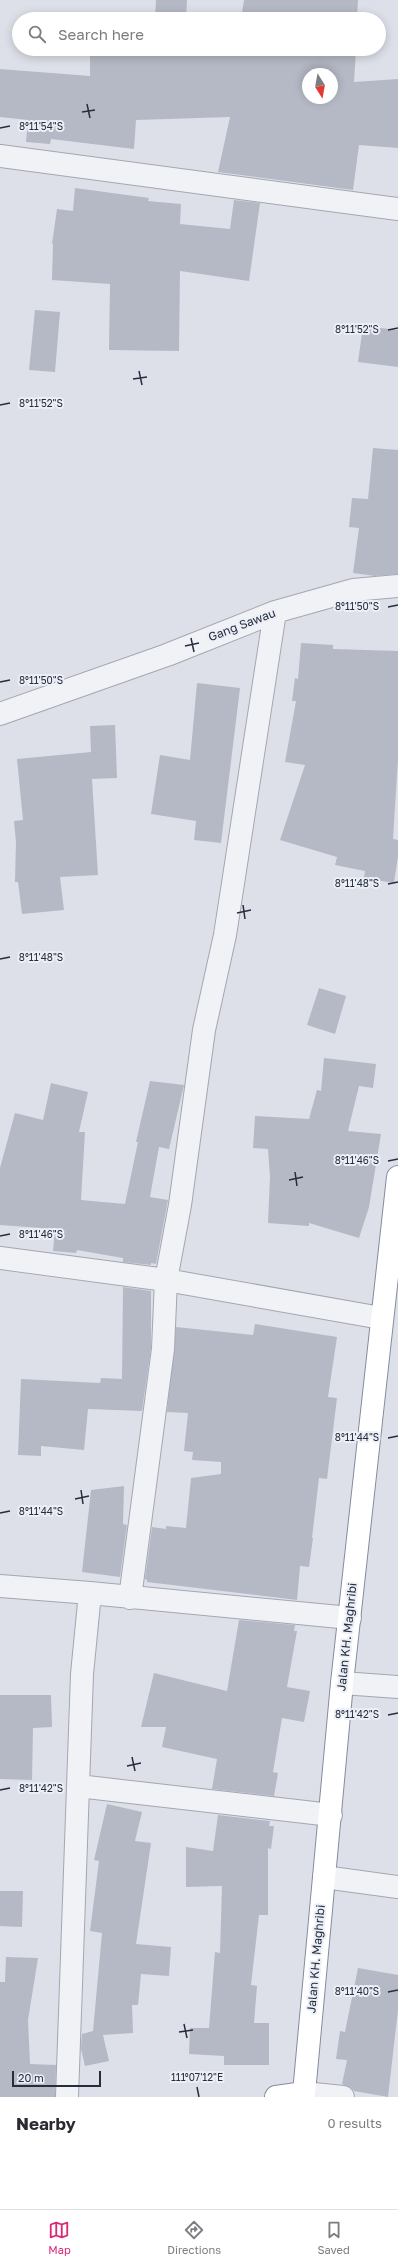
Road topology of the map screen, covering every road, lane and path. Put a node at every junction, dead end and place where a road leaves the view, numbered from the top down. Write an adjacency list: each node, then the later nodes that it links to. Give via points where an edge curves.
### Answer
1 (0, 156): 2 (street)
2 (398, 209)
3 (398, 586): 4 (street, Gang Sawau, via 353,590)
4 (276, 612): 5 (street, Gang Sawau, via 167,655); 9 (street, via 225,935 204,1030 180,1205)
5 (0, 714)
6 (398, 1177): 7 (highway, Jalan KH. Maghribi)
7 (395, 1225): 10 (highway, Jalan KH. Maghribi)
8 (0, 1258): 9 (street)
9 (166, 1280): 10 (street); 13 (street, via 163,1349)
10 (381, 1318): 14 (highway, Jalan KH. Maghribi)
11 (0, 1586): 12 (street)
12 (90, 1593): 13 (street); 17 (street, via 82,1674)
13 (130, 1598): 14 (street)
14 (350, 1618): 15 (highway, Jalan KH. Maghribi)
15 (342, 1683): 16 (street); 18 (highway, Jalan KH. Maghribi)
16 (398, 1687)
17 (78, 1786): 18 (street); 22 (street)
18 (330, 1815): 19 (highway, Jalan KH. Maghribi)
19 (324, 1877): 20 (street); 21 (highway, Jalan KH. Maghribi)
20 (398, 1887)
21 (304, 2095): 23 (highway); 24 (street)
22 (67, 2097)
23 (276, 2097)
24 (343, 2097)

